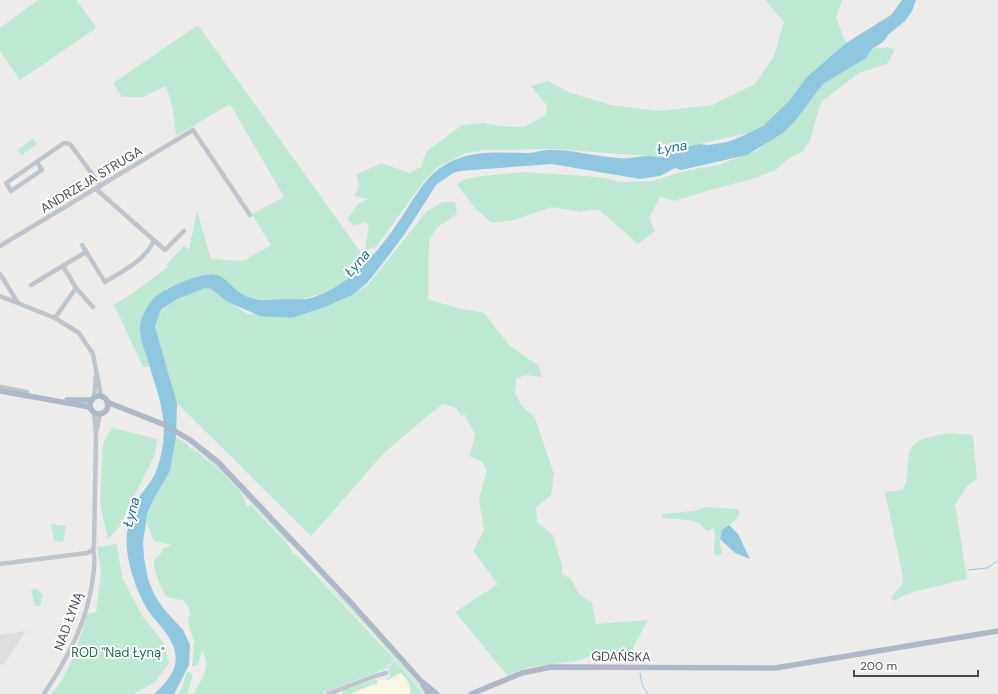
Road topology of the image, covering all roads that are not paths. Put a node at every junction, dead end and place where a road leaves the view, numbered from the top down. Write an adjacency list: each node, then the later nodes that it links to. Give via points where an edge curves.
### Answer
1 (37, 162): 1 (street, via 42,170 11,191 6,183); 2 (street, via 64,143 70,144)
2 (100, 186): 3 (street, ANDRZEJA STRUGA); 4 (street, ANDRZEJA STRUGA, via 194,130)
3 (96, 190): 6 (street); 7 (street, ANDRZEJA STRUGA)
4 (250, 215)
5 (184, 231): 6 (street, via 165,250)
6 (154, 240): 9 (street, via 151,248 138,261 105,282)
7 (0, 246)
8 (82, 246): 9 (street)
9 (86, 252): 10 (street)
10 (63, 266): 12 (street); 13 (street)
11 (0, 274): 15 (street)
12 (31, 285)
13 (76, 288): 16 (street); 17 (street)
14 (0, 296): 15 (street)
15 (18, 303): 17 (street)
16 (93, 307)
17 (55, 318): 18 (street, via 79,333 87,342 93,354)
18 (97, 374): 22 (street); 23 (street)
19 (0, 387): 21 (street)
20 (0, 391): 21 (main road)
21 (27, 394): 24 (main road)
22 (101, 396): 23 (main road); 25 (main road)
23 (93, 399): 24 (main road); 26 (main road)
24 (61, 401): 26 (main road)
25 (107, 402): 27 (main road); 28 (main road)
26 (92, 409): 29 (main road); 30 (street)
27 (106, 409): 28 (main road); 29 (main road)
28 (129, 411): 35 (main road, via 190,440 232,476)
29 (100, 413): 30 (street)
30 (96, 434): 31 (street, NAD ŁYNĄ)
31 (93, 550): 32 (street, via 87,553); 36 (street, NAD ŁYNĄ, via 94,574 84,616 61,669)
32 (0, 564)
33 (998, 631): 40 (main road, GDAŃSKA, via 775,668 551,667 522,673)
34 (386, 673): 37 (street)
35 (420, 680): 38 (main road); 39 (main road)
36 (44, 694)
37 (328, 694)
38 (429, 694)
39 (437, 694)
40 (470, 694)

